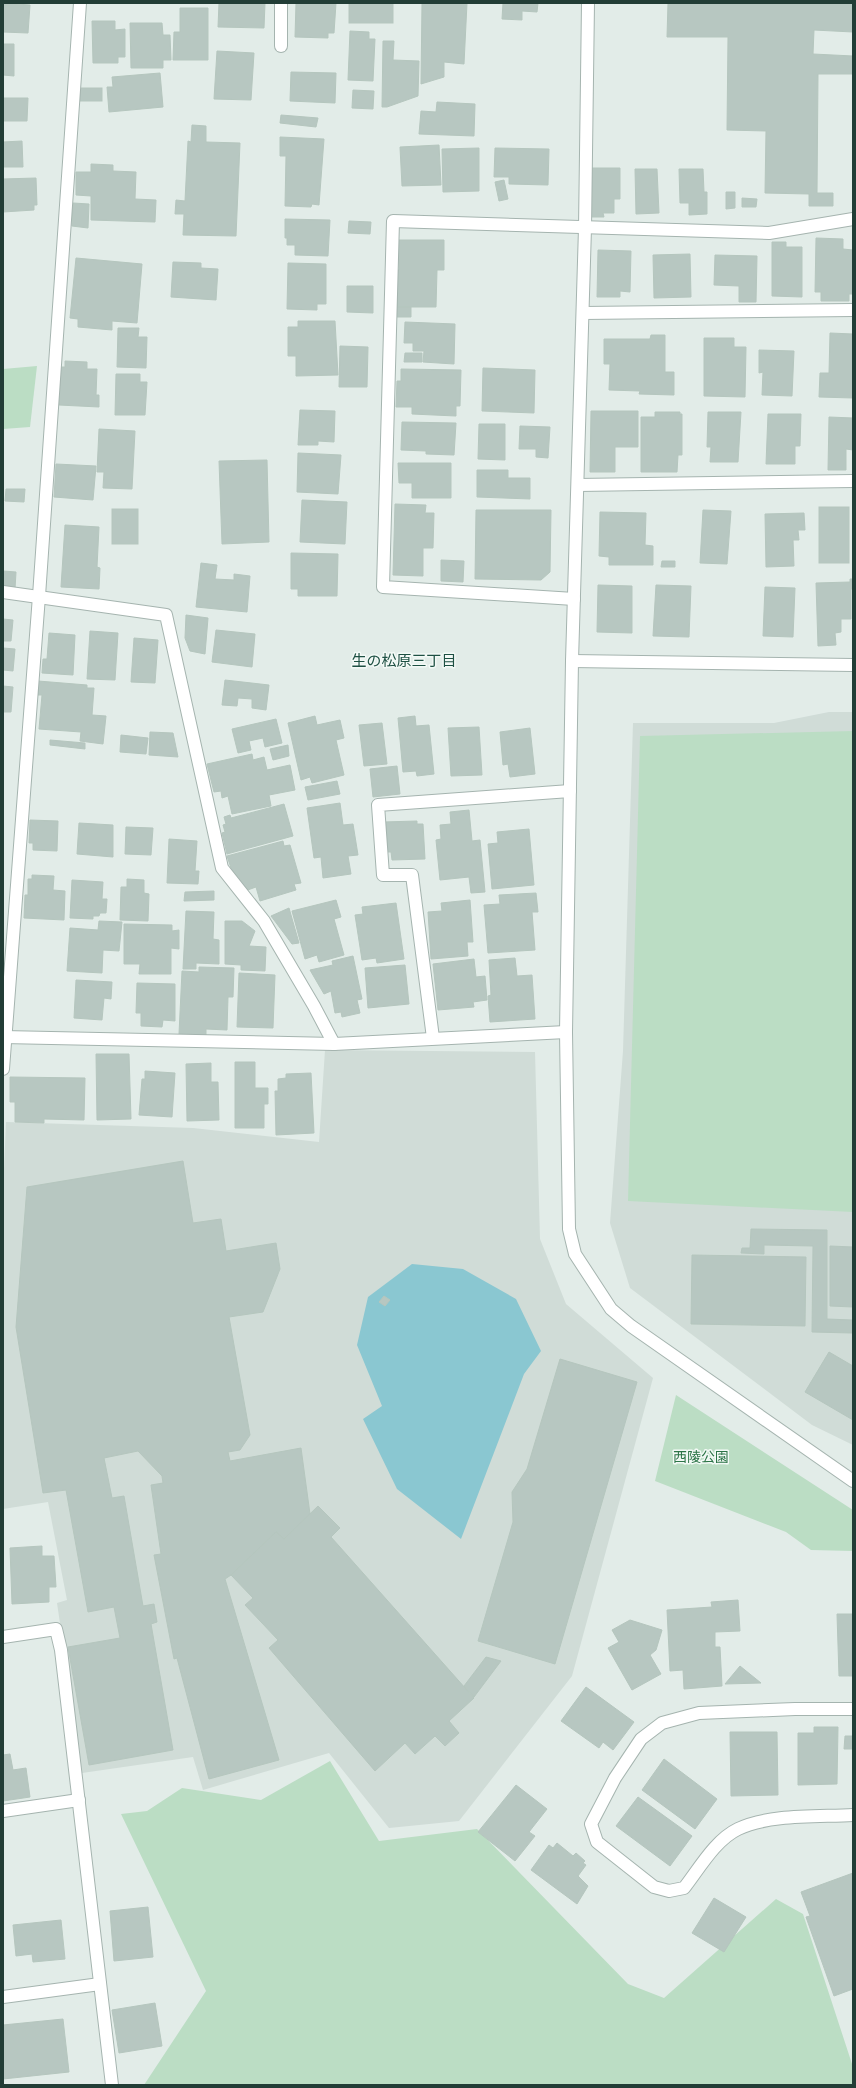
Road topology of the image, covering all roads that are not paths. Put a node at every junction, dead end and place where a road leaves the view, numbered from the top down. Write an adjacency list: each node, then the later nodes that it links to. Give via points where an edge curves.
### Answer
1 (80, 3): 12 (street)
2 (281, 3): 4 (street)
3 (588, 3): 6 (street)
4 (281, 46)
5 (853, 219): 6 (street, via 768,233)
6 (586, 228): 8 (street); 13 (street, via 393,221 383,587)
7 (853, 310): 8 (street)
8 (583, 313): 10 (street)
9 (853, 481): 10 (street)
10 (578, 485): 13 (street)
11 (3, 592): 12 (street)
12 (39, 596): 18 (street); 20 (street, via 166,615 222,868 264,921)
13 (574, 599): 14 (street)
14 (572, 660): 15 (street); 16 (street)
15 (853, 665)
16 (570, 791): 17 (street); 19 (street, via 378,805 383,875 412,875)
17 (566, 1032): 19 (street); 22 (street, via 569,1229 575,1254 611,1308 631,1326)
18 (4, 1037): 20 (street); 21 (street)
19 (432, 1038): 20 (street)
20 (334, 1044)
21 (3, 1070)
22 (853, 1481)
23 (3, 1637): 25 (street, via 56,1629 61,1650)
24 (853, 1709): 27 (street, via 699,1713 662,1723 641,1739 615,1778 591,1824 597,1842 654,1887 669,1891 684,1888 719,1844 737,1830 759,1822)
25 (79, 1800): 26 (street); 28 (street)
26 (3, 1811)
27 (853, 1815)
28 (100, 1984): 29 (street); 30 (street)
29 (3, 1997)
30 (112, 2085)

